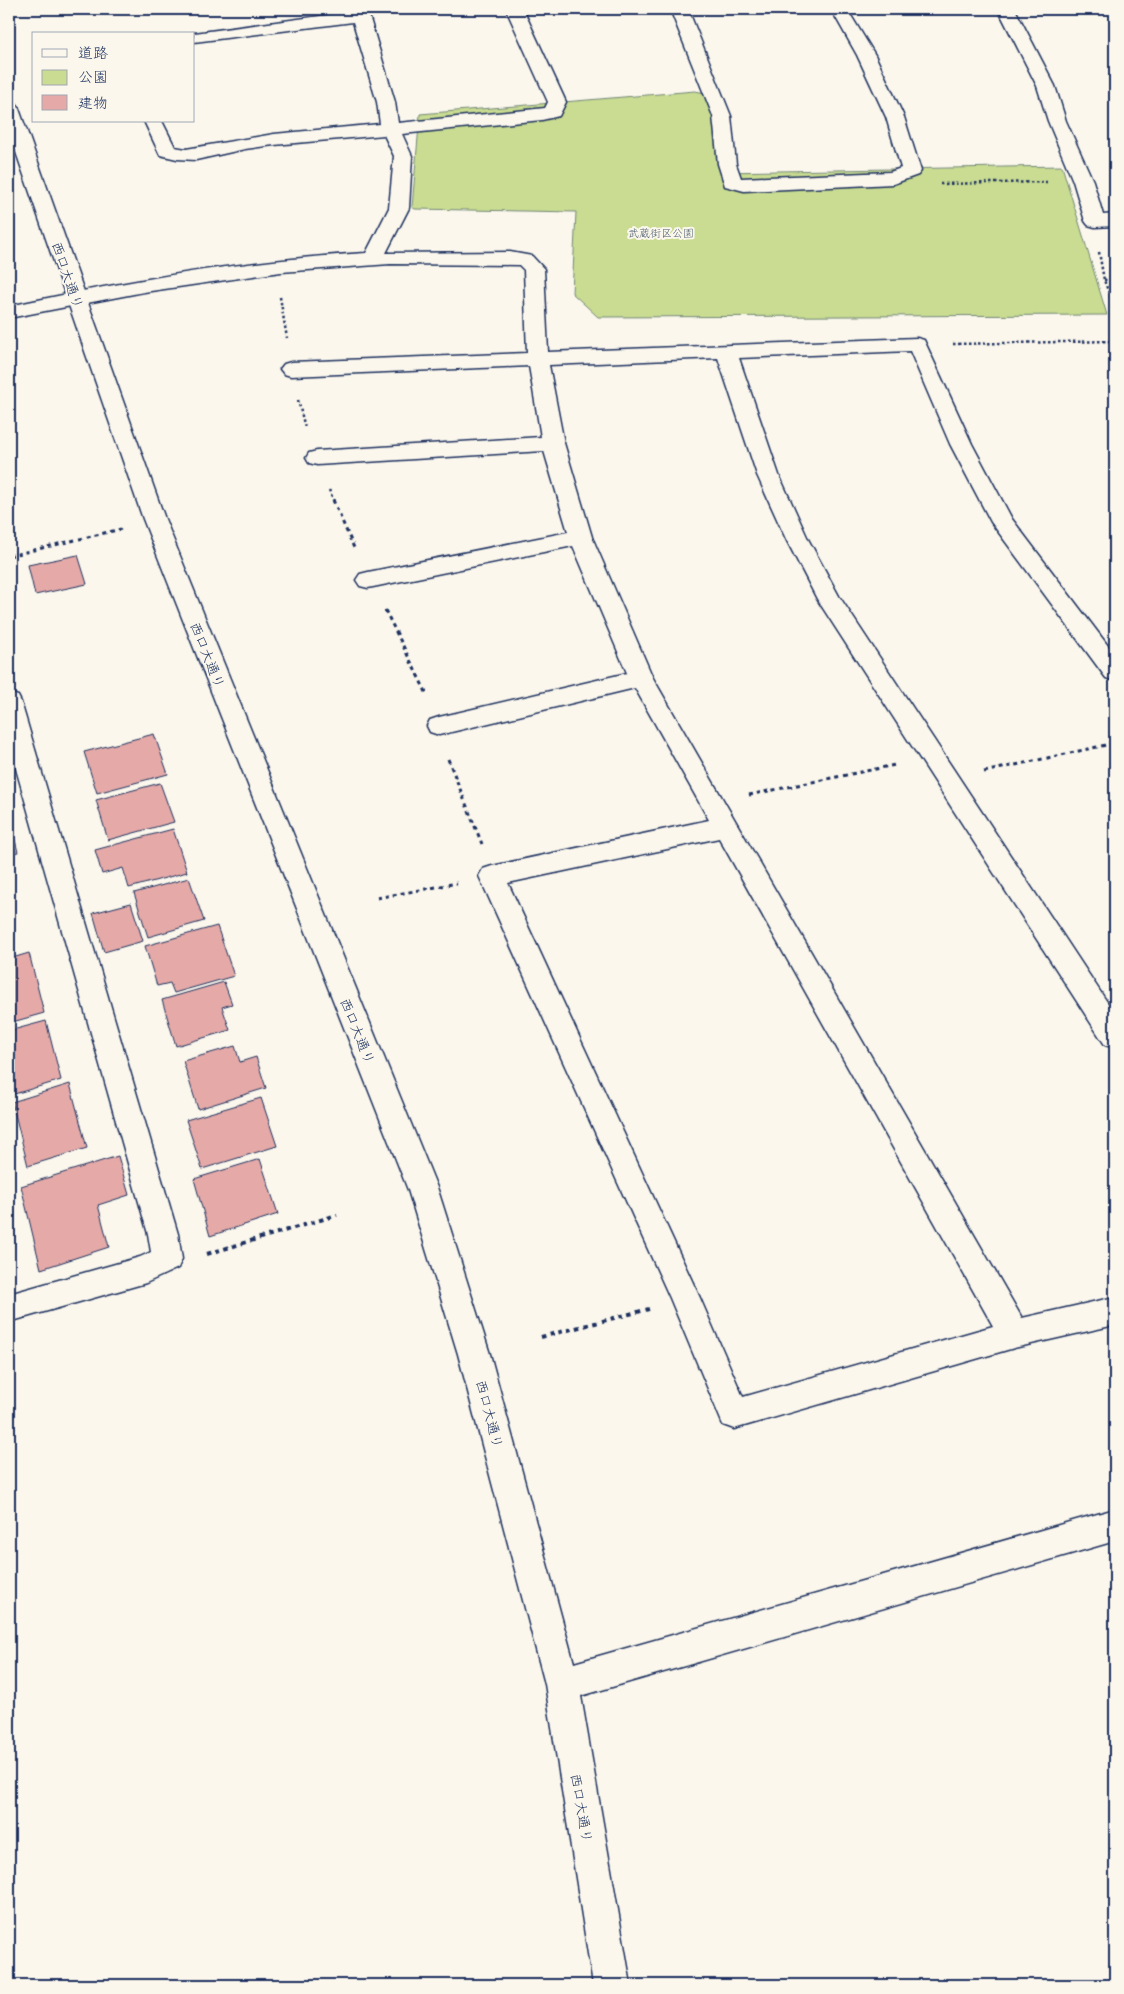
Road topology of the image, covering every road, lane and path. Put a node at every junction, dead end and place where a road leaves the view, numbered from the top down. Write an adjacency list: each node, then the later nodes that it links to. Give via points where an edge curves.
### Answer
1 (514, 9): 9 (street, via 557,102 552,112)
2 (679, 9): 10 (street, via 722,116 732,182 744,185)
3 (839, 9): 10 (street, via 866,55 895,117 911,171)
4 (1006, 9): 11 (street, via 1046,86)
5 (359, 12): 6 (street); 9 (street, via 386,102)
6 (195, 37)
7 (9, 106): 17 (street, 西口大通り)
8 (153, 122): 9 (street, via 167,151 177,155 291,136)
9 (390, 129): 14 (street, via 403,156 399,208)
10 (893, 178): 11 (path, via 921,185)
11 (1083, 181): 13 (street)
12 (1115, 220): 13 (street)
13 (1095, 221): 16 (path)
14 (373, 259): 17 (street, via 200,276); 23 (street, via 525,260 534,269)
15 (1115, 279): 16 (path)
16 (1104, 280): 18 (path)
17 (76, 298): 19 (street); 51 (street, 西口大通り, via 154,519 423,1190 474,1354)
18 (1115, 309)
19 (9, 312)
20 (1115, 341): 21 (path)
21 (918, 344): 22 (street); 31 (street, via 961,444 1002,522)
22 (727, 353): 23 (street); 36 (street, via 768,475 797,538 829,599)
23 (538, 360): 24 (street); 25 (street)
24 (291, 369)
25 (553, 443): 26 (street); 28 (street)
26 (316, 458)
27 (124, 528): 29 (path)
28 (581, 537): 30 (street); 32 (street)
29 (9, 556)
30 (368, 580)
31 (1115, 672)
32 (641, 678): 34 (street); 38 (street)
33 (9, 702): 46 (street, via 163,1234 167,1259 146,1269)
34 (440, 726)
35 (1115, 743): 37 (path)
36 (934, 757): 37 (street); 38 (path)
37 (948, 780): 42 (street)
38 (712, 802): 39 (street)
39 (724, 827): 40 (street); 48 (street)
40 (492, 876): 41 (path); 45 (street)
41 (377, 898)
42 (1115, 1037)
43 (337, 1214): 44 (path)
44 (227, 1247)
45 (685, 1298): 48 (street, via 734,1414); 49 (path)
46 (9, 1308)
47 (1115, 1312): 48 (street)
48 (1014, 1334)
49 (541, 1337)
50 (1115, 1525): 51 (street)
51 (562, 1684): 52 (street, 西口大通り)
52 (612, 1985)

